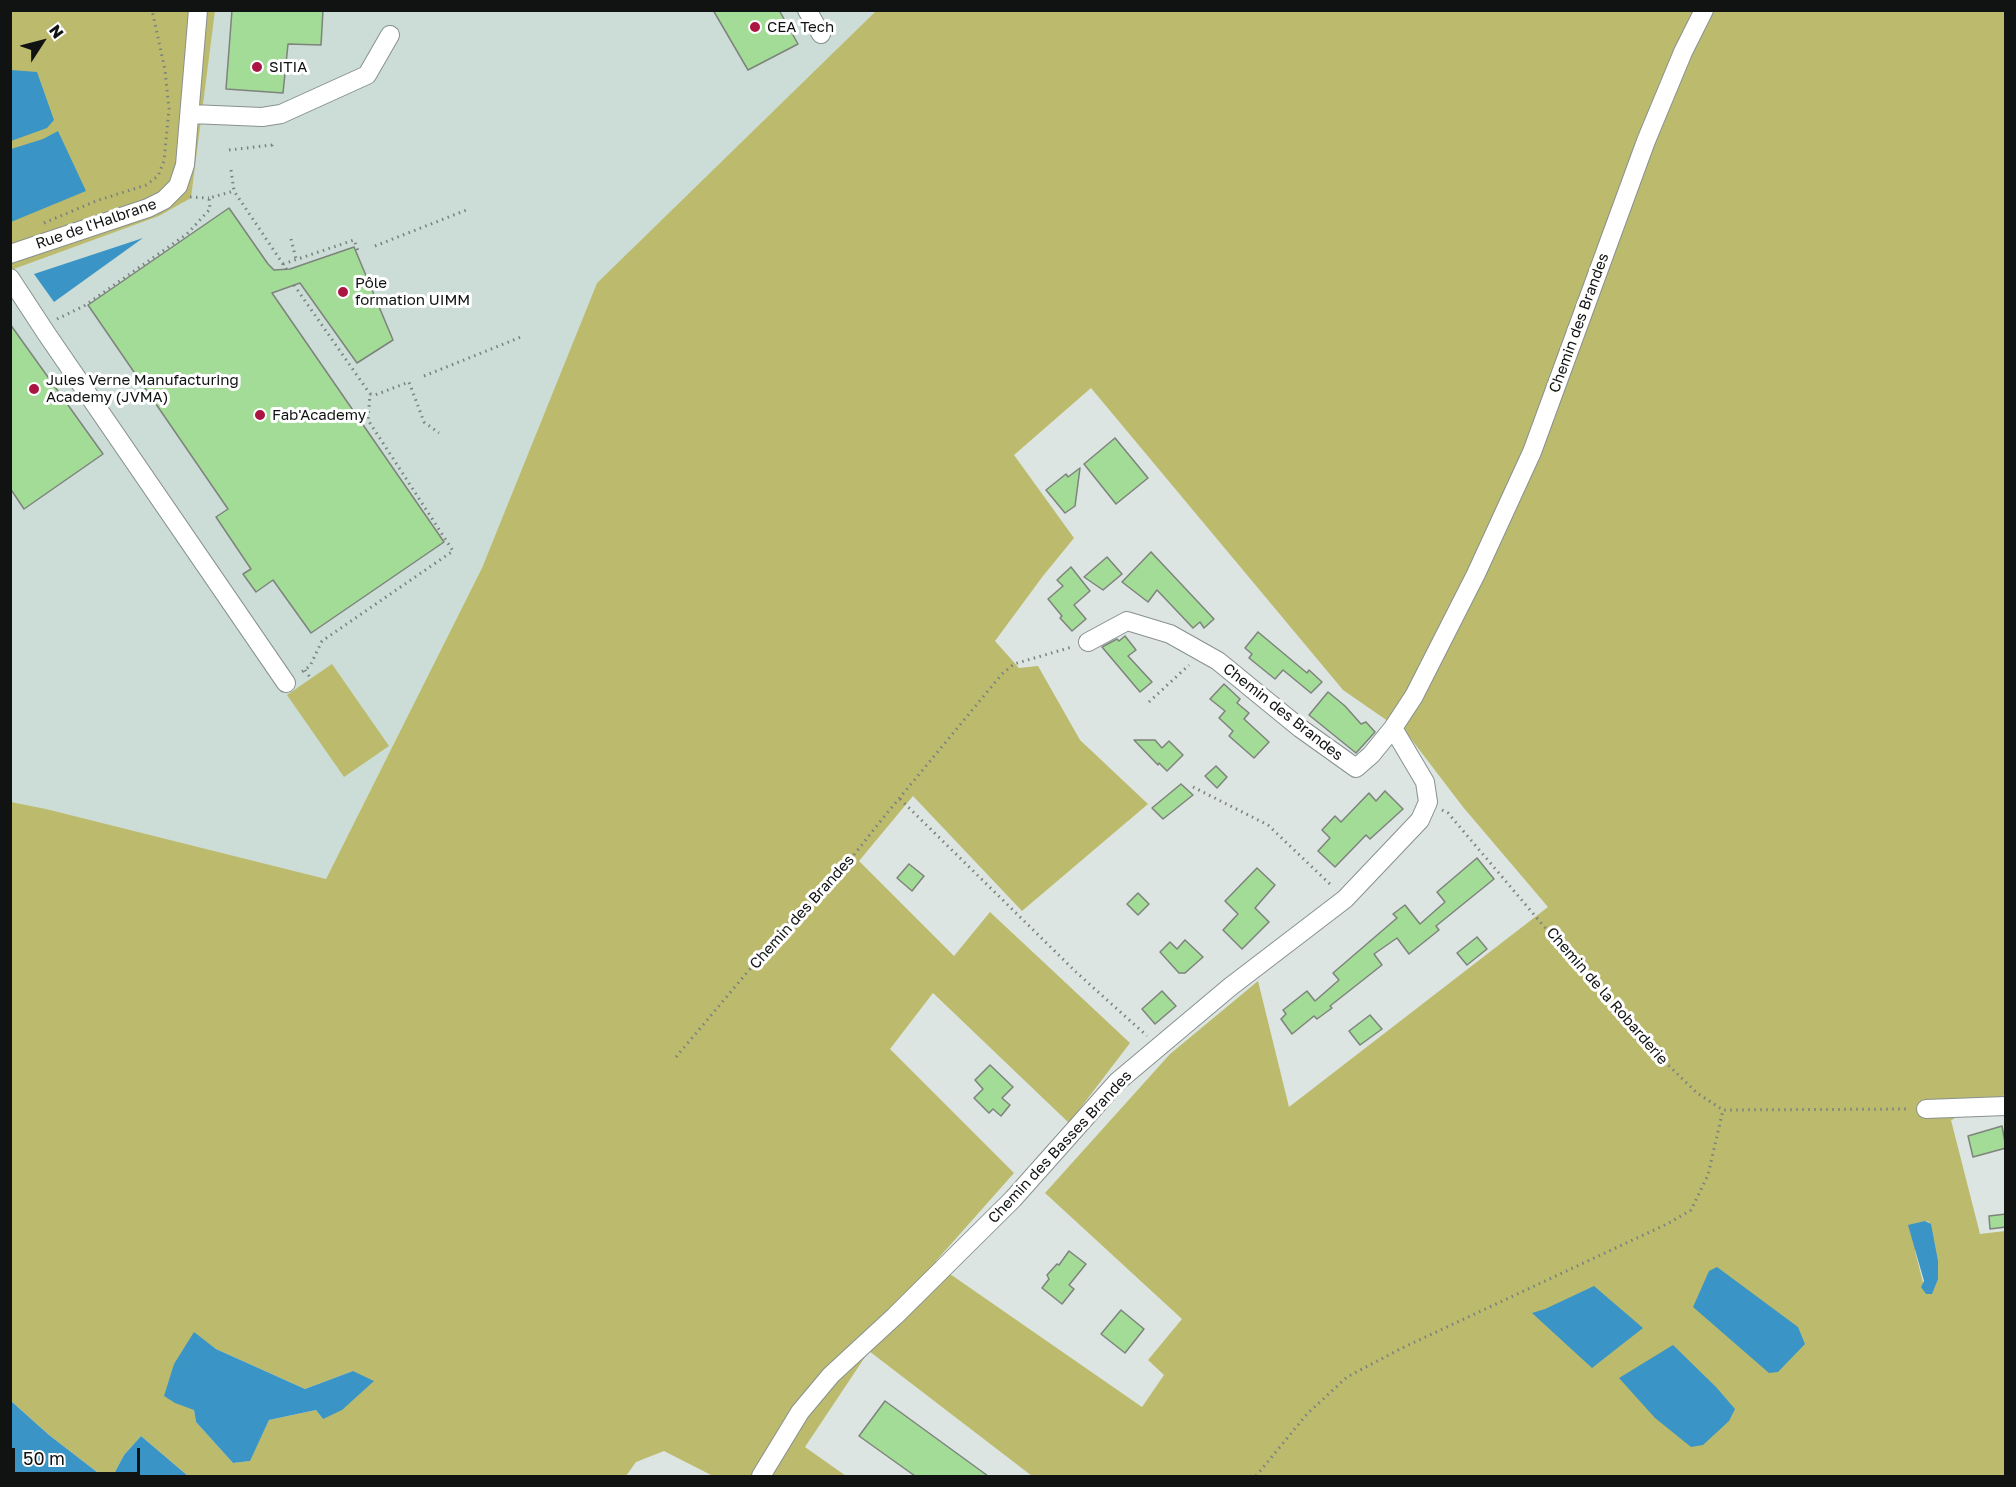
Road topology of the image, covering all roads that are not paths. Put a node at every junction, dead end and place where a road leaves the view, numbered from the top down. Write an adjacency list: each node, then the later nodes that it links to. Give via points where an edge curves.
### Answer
1 (198, 10): 6 (street, Rue de l'Halbrane)
2 (807, 10): 4 (street)
3 (1704, 10): 11 (street, Chemin des Brandes, via 1646,141 1532,452 1471,584 1414,696)
4 (821, 34)
5 (390, 35): 6 (street, via 367,75 281,114)
6 (191, 114): 7 (street, Rue de l'Halbrane, via 182,179 164,200)
7 (10, 254)
8 (10, 278): 10 (street)
9 (1088, 642): 11 (street, Chemin des Brandes, via 1127,621 1170,634 1218,661 1356,768)
10 (286, 683)
11 (1393, 728): 14 (street, Chemin des Basses Brandes, via 1425,782 1428,802 1420,820 1345,899 1230,987 1117,1082 1012,1200 831,1375 800,1412)
12 (2006, 1106): 13 (street)
13 (1926, 1109)
14 (761, 1476)

